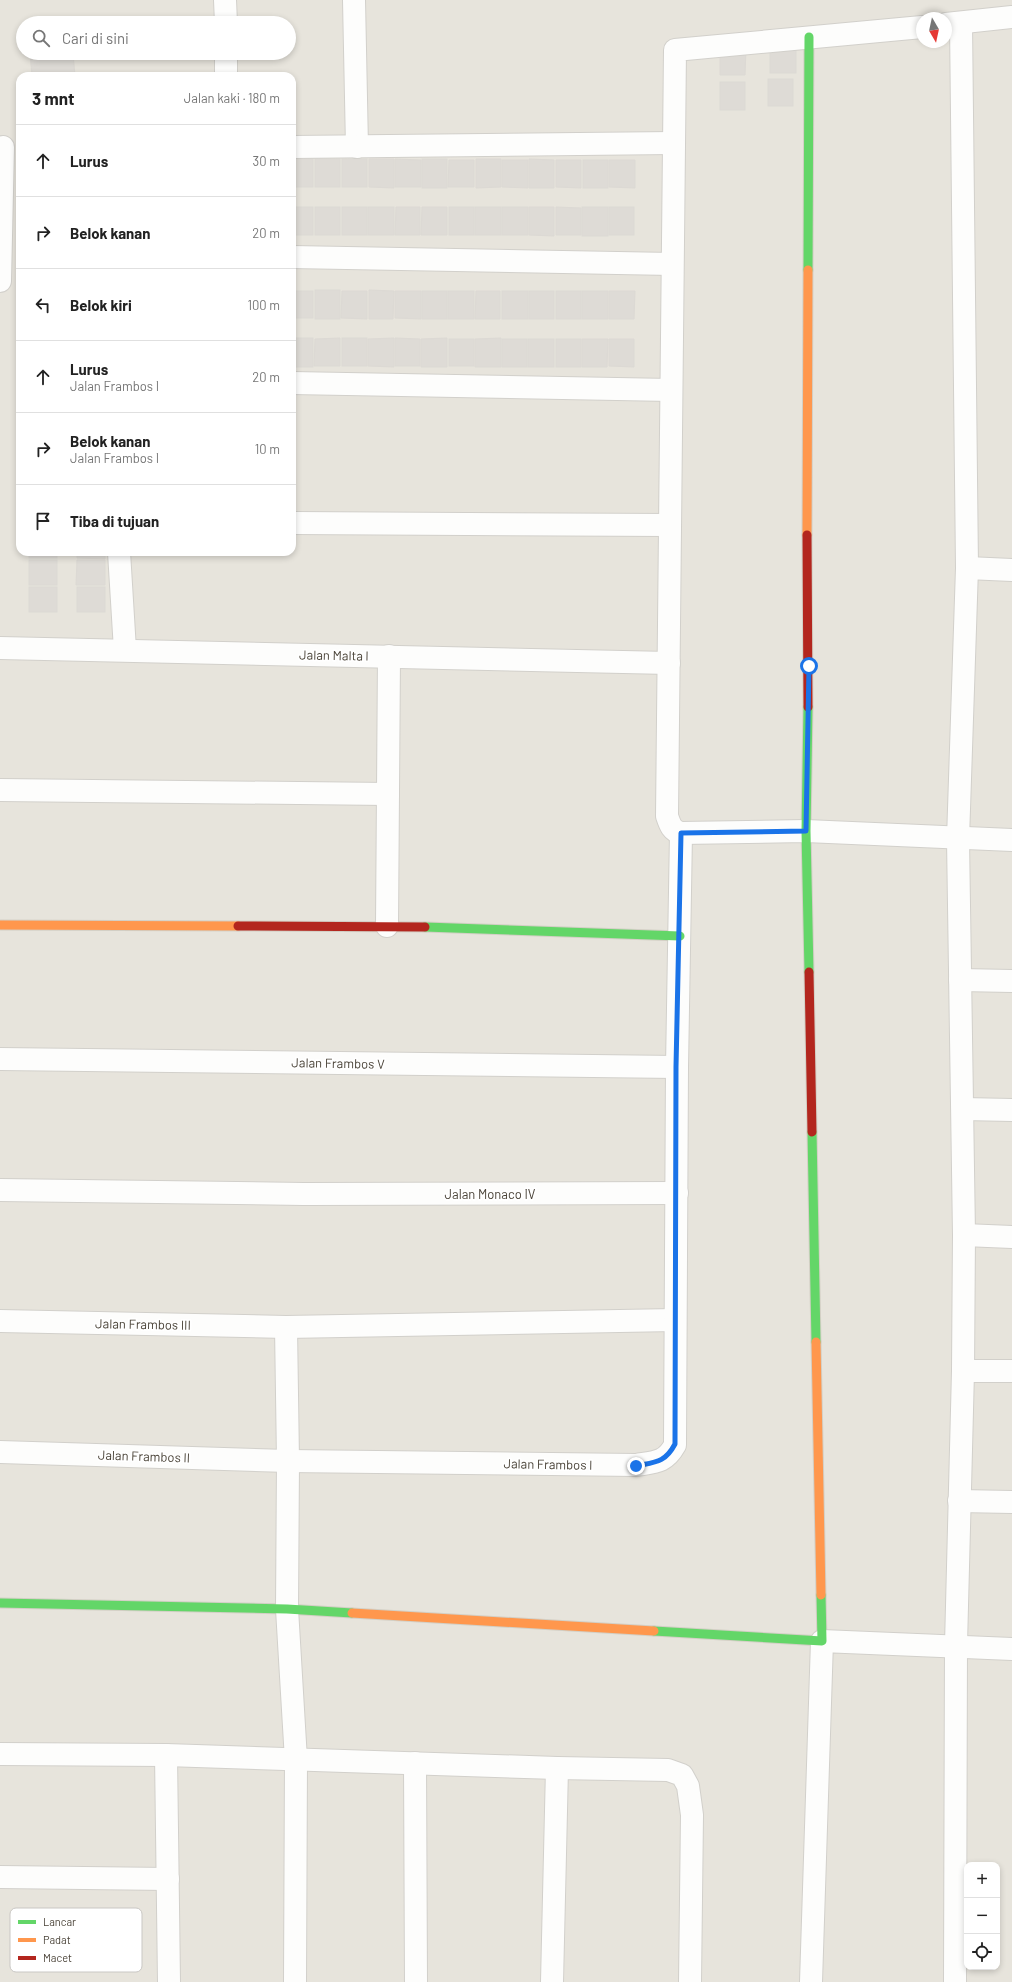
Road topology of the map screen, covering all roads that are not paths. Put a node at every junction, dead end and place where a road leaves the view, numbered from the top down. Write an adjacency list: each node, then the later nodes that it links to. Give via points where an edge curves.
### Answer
1 (225, 0): 3 (street)
2 (354, 0): 11 (street)
3 (226, 16)
4 (1012, 17): 5 (street)
5 (954, 24): 22 (street)
6 (916, 28): 7 (street)
7 (809, 37): 10 (street, via 675,50); 30 (street, via 809,666)
8 (226, 60): 9 (street)
9 (226, 72)
10 (673, 143): 11 (street); 15 (street)
11 (357, 146): 13 (street)
12 (8, 147): 16 (street)
13 (296, 147)
14 (296, 257): 15 (street)
15 (672, 264): 18 (street)
16 (0, 281)
17 (296, 383): 18 (street)
18 (671, 390): 20 (street)
19 (296, 523): 20 (street)
20 (670, 525): 27 (street)
21 (119, 556): 25 (street)
22 (967, 568): 23 (street); 32 (street)
23 (1012, 570)
24 (0, 648): 25 (street, Jalan Malta I)
25 (125, 650): 26 (street, Jalan Malta I)
26 (389, 656): 27 (street, Jalan Malta I); 29 (street)
27 (668, 663): 31 (street, via 667,816 672,828)
28 (0, 790): 29 (street)
29 (388, 794): 35 (street)
30 (806, 831): 31 (street); 32 (street); 58 (street)
31 (681, 833): 36 (street, Jalan Frambos I)
32 (958, 839): 33 (street); 37 (street)
33 (1012, 840)
34 (0, 925): 35 (street)
35 (387, 926): 36 (street)
36 (680, 936): 40 (street, Jalan Frambos I)
37 (960, 980): 38 (street); 41 (street)
38 (1012, 981)
39 (0, 1058): 40 (street, Jalan Frambos V)
40 (676, 1067): 44 (street, Jalan Frambos I)
41 (963, 1109): 42 (street); 45 (street)
42 (1012, 1110)
43 (0, 1190): 44 (street, Jalan Monaco IV, via 304,1194)
44 (677, 1193): 47 (street, Jalan Frambos I)
45 (964, 1235): 46 (street); 50 (street)
46 (1012, 1237)
47 (675, 1320): 49 (street, Jalan Frambos III); 53 (street, Jalan Frambos I, via 675,1444 670,1455 658,1462 636,1466)
48 (0, 1321): 49 (street, Jalan Frambos III)
49 (286, 1327): 53 (street)
50 (963, 1371): 51 (street); 54 (street)
51 (1012, 1372)
52 (0, 1452): 53 (street, Jalan Frambos II)
53 (288, 1461): 57 (street)
54 (959, 1501): 55 (street); 59 (street)
55 (1012, 1502)
56 (0, 1603): 57 (street)
57 (287, 1609): 58 (street); 63 (street)
58 (822, 1641): 59 (street); 73 (street)
59 (956, 1645): 60 (street); 74 (street)
60 (1012, 1648)
61 (0, 1754): 62 (street)
62 (166, 1755): 63 (street); 67 (street)
63 (296, 1760): 64 (street); 69 (street)
64 (415, 1763): 65 (street); 70 (street)
65 (557, 1768): 71 (street); 72 (street, via 668,1770 682,1775 688,1786 692,1815)
66 (0, 1877): 67 (street)
67 (168, 1879): 68 (street)
68 (169, 1982)
69 (296, 1982)
70 (416, 1982)
71 (552, 1982)
72 (690, 1982)
73 (811, 1982)
74 (955, 1982)

